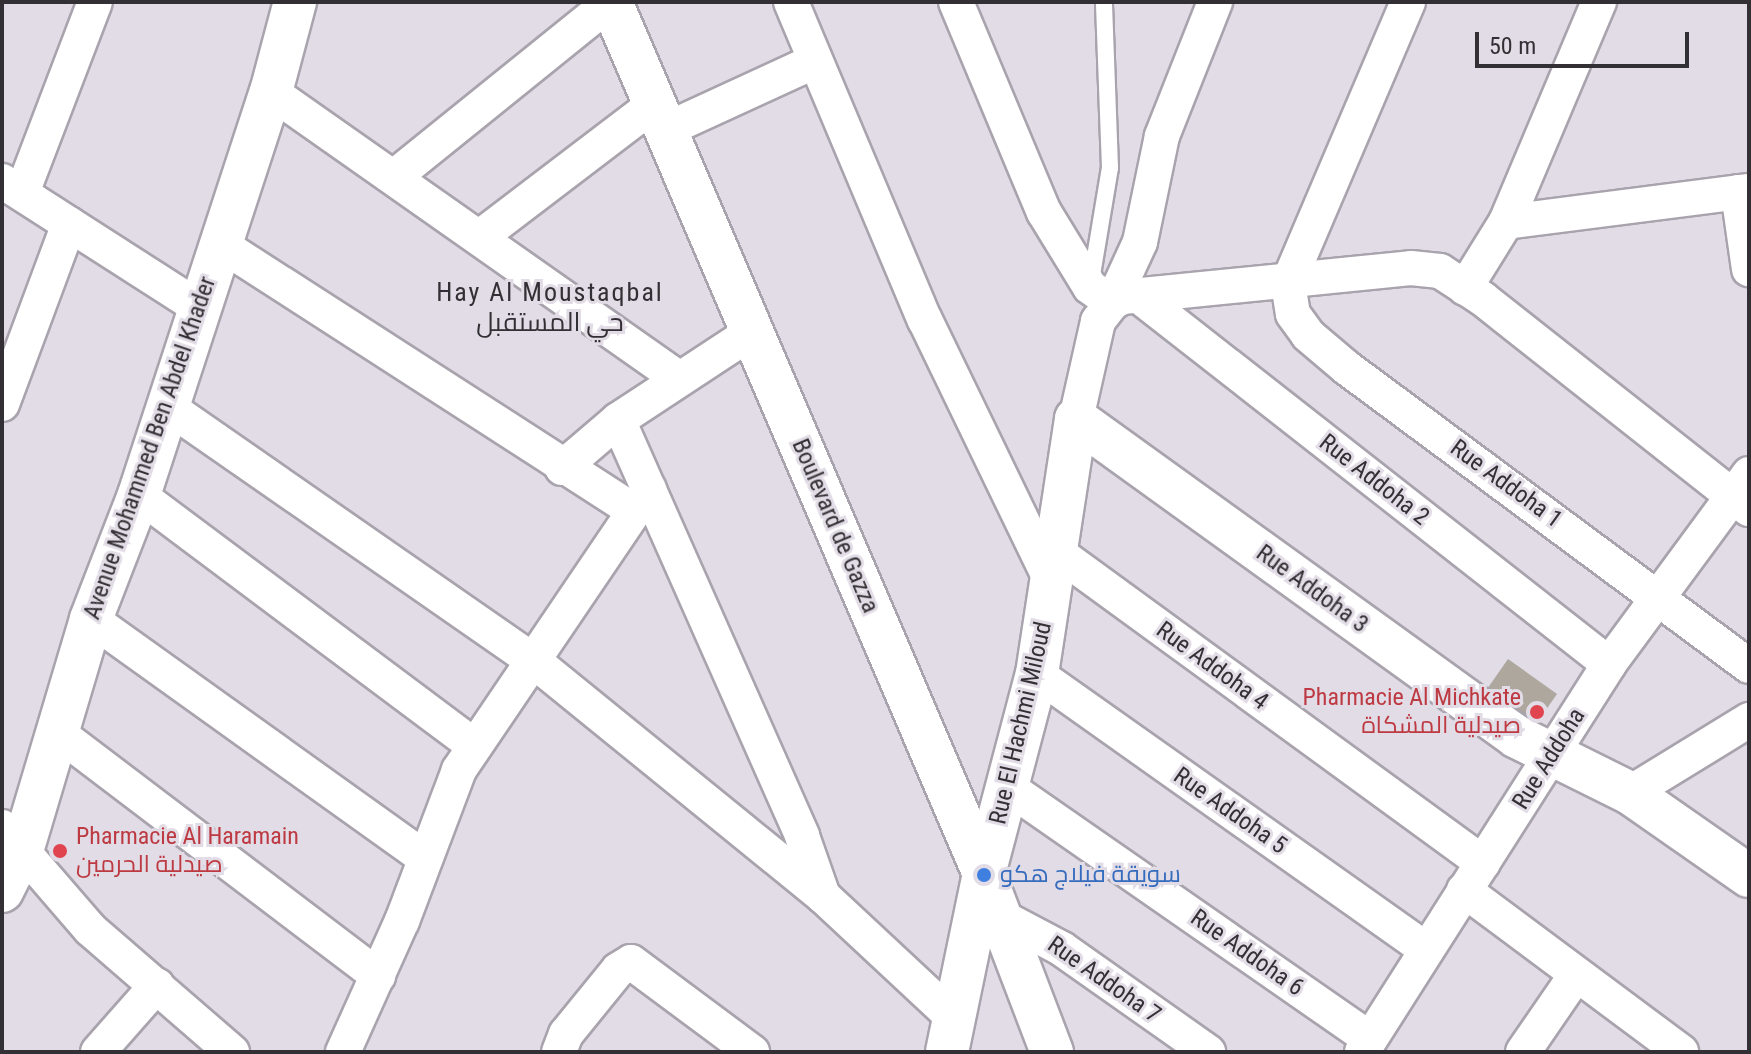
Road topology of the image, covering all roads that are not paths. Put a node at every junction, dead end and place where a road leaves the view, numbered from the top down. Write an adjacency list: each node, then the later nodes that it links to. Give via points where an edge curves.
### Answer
1 (95, 2): 14 (street)
2 (295, 2): 11 (street, Avenue Mohammed Ben Abdel Khader)
3 (611, 2): 12 (street, Boulevard de Gazza); 13 (street)
4 (791, 2): 10 (street)
5 (956, 2): 23 (street, via 1044,212)
6 (1104, 2): 23 (lane)
7 (1215, 2): 23 (street, Rue El Hachmi Miloud, via 1162,136 1140,242)
8 (1408, 2): 21 (street)
9 (1599, 2): 16 (street)
10 (813, 62): 12 (street); 35 (street, via 925,320)
11 (271, 92): 13 (street); 19 (street, Avenue Mohammed Ben Abdel Khader)
12 (657, 118): 18 (street); 25 (street, Boulevard de Gazza)
13 (394, 177): 18 (street)
14 (12, 187): 17 (street)
15 (1743, 191): 16 (street); 20 (street)
16 (1506, 222): 22 (street)
17 (69, 224): 24 (street); 27 (street)
18 (480, 237): 26 (street)
19 (220, 244): 24 (street, Avenue Mohammed Ben Abdel Khader); 31 (street)
20 (1749, 269)
21 (1288, 283): 22 (street, via 1411,268 1440,271); 23 (street); 36 (street, Rue Addoha 1, via 1293,314 1308,335)
22 (1465, 288): 32 (street)
23 (1114, 295): 29 (street, Rue El Hachmi Miloud, via 1098,321); 39 (street, Rue Addoha 2)
24 (198, 307): 28 (street, Avenue Mohammed Ben Abdel Khader)
25 (752, 332): 26 (street); 50 (street, Boulevard de Gazza)
26 (678, 378): 30 (street)
27 (2, 404)
28 (168, 407): 33 (street, Avenue Mohammed Ben Abdel Khader); 38 (street)
29 (1076, 419): 35 (street, Rue El Hachmi Miloud); 45 (street, Rue Addoha 3, via 1517,737)
30 (618, 420): 31 (street); 34 (street)
31 (562, 468): 34 (street)
32 (1744, 494): 36 (street, Rue Addoha)
33 (139, 495): 37 (street, Avenue Mohammed Ben Abdel Khader); 44 (street)
34 (640, 500): 38 (street); 54 (street)
35 (1055, 568): 41 (street, Rue El Hachmi Miloud); 51 (street, Rue Addoha 4)
36 (1655, 596): 39 (street, Rue Addoha); 40 (street, Rue Addoha 1)
37 (91, 619): 43 (street, Avenue Mohammed Ben Abdel Khader); 49 (street)
38 (535, 662): 44 (street); 54 (street)
39 (1609, 664): 45 (street, Rue Addoha)
40 (1749, 666)
41 (1037, 674): 46 (street, Rue El Hachmi Miloud); 56 (street, Rue Addoha 5)
42 (1748, 724): 47 (street)
43 (58, 733): 48 (street, Avenue Mohammed Ben Abdel Khader); 58 (street)
44 (474, 746): 49 (street, via 459,770)
45 (1552, 753): 47 (street, Rue Addoha 3); 51 (street, Rue Addoha)
46 (1006, 786): 50 (street, Rue El Hachmi Miloud); 61 (street, Rue Addoha 6)
47 (1630, 793): 52 (street, Rue Addoha 3)
48 (12, 839): 53 (street, Avenue Mohammed Ben Abdel Khader); 59 (street, via 90,929)
49 (425, 858): 58 (street)
50 (984, 874): 55 (street, Boulevard de Gazza); 60 (street, Rue El Hachmi Miloud)
51 (1473, 876): 56 (street, Rue Addoha); 57 (street, Rue Addoha 4)
52 (1749, 876)
53 (2, 891)
54 (823, 896): 60 (street)
55 (996, 914): 67 (street, Boulevard de Gazza); 68 (street, Rue Addoha 7, via 1062,949)
56 (1424, 948): 61 (street, Rue Addoha)
57 (1576, 975): 69 (street); 70 (street, Rue Addoha 4)
58 (378, 976): 64 (street)
59 (157, 985): 62 (street); 63 (street)
60 (951, 1036)
61 (1366, 1045)
62 (98, 1052)
63 (232, 1052)
64 (343, 1052)
65 (559, 1052): 66 (street, via 566,1034 618,970 631,962)
66 (752, 1052)
67 (1052, 1052)
68 (1208, 1052)
69 (1523, 1052)
70 (1681, 1052)

